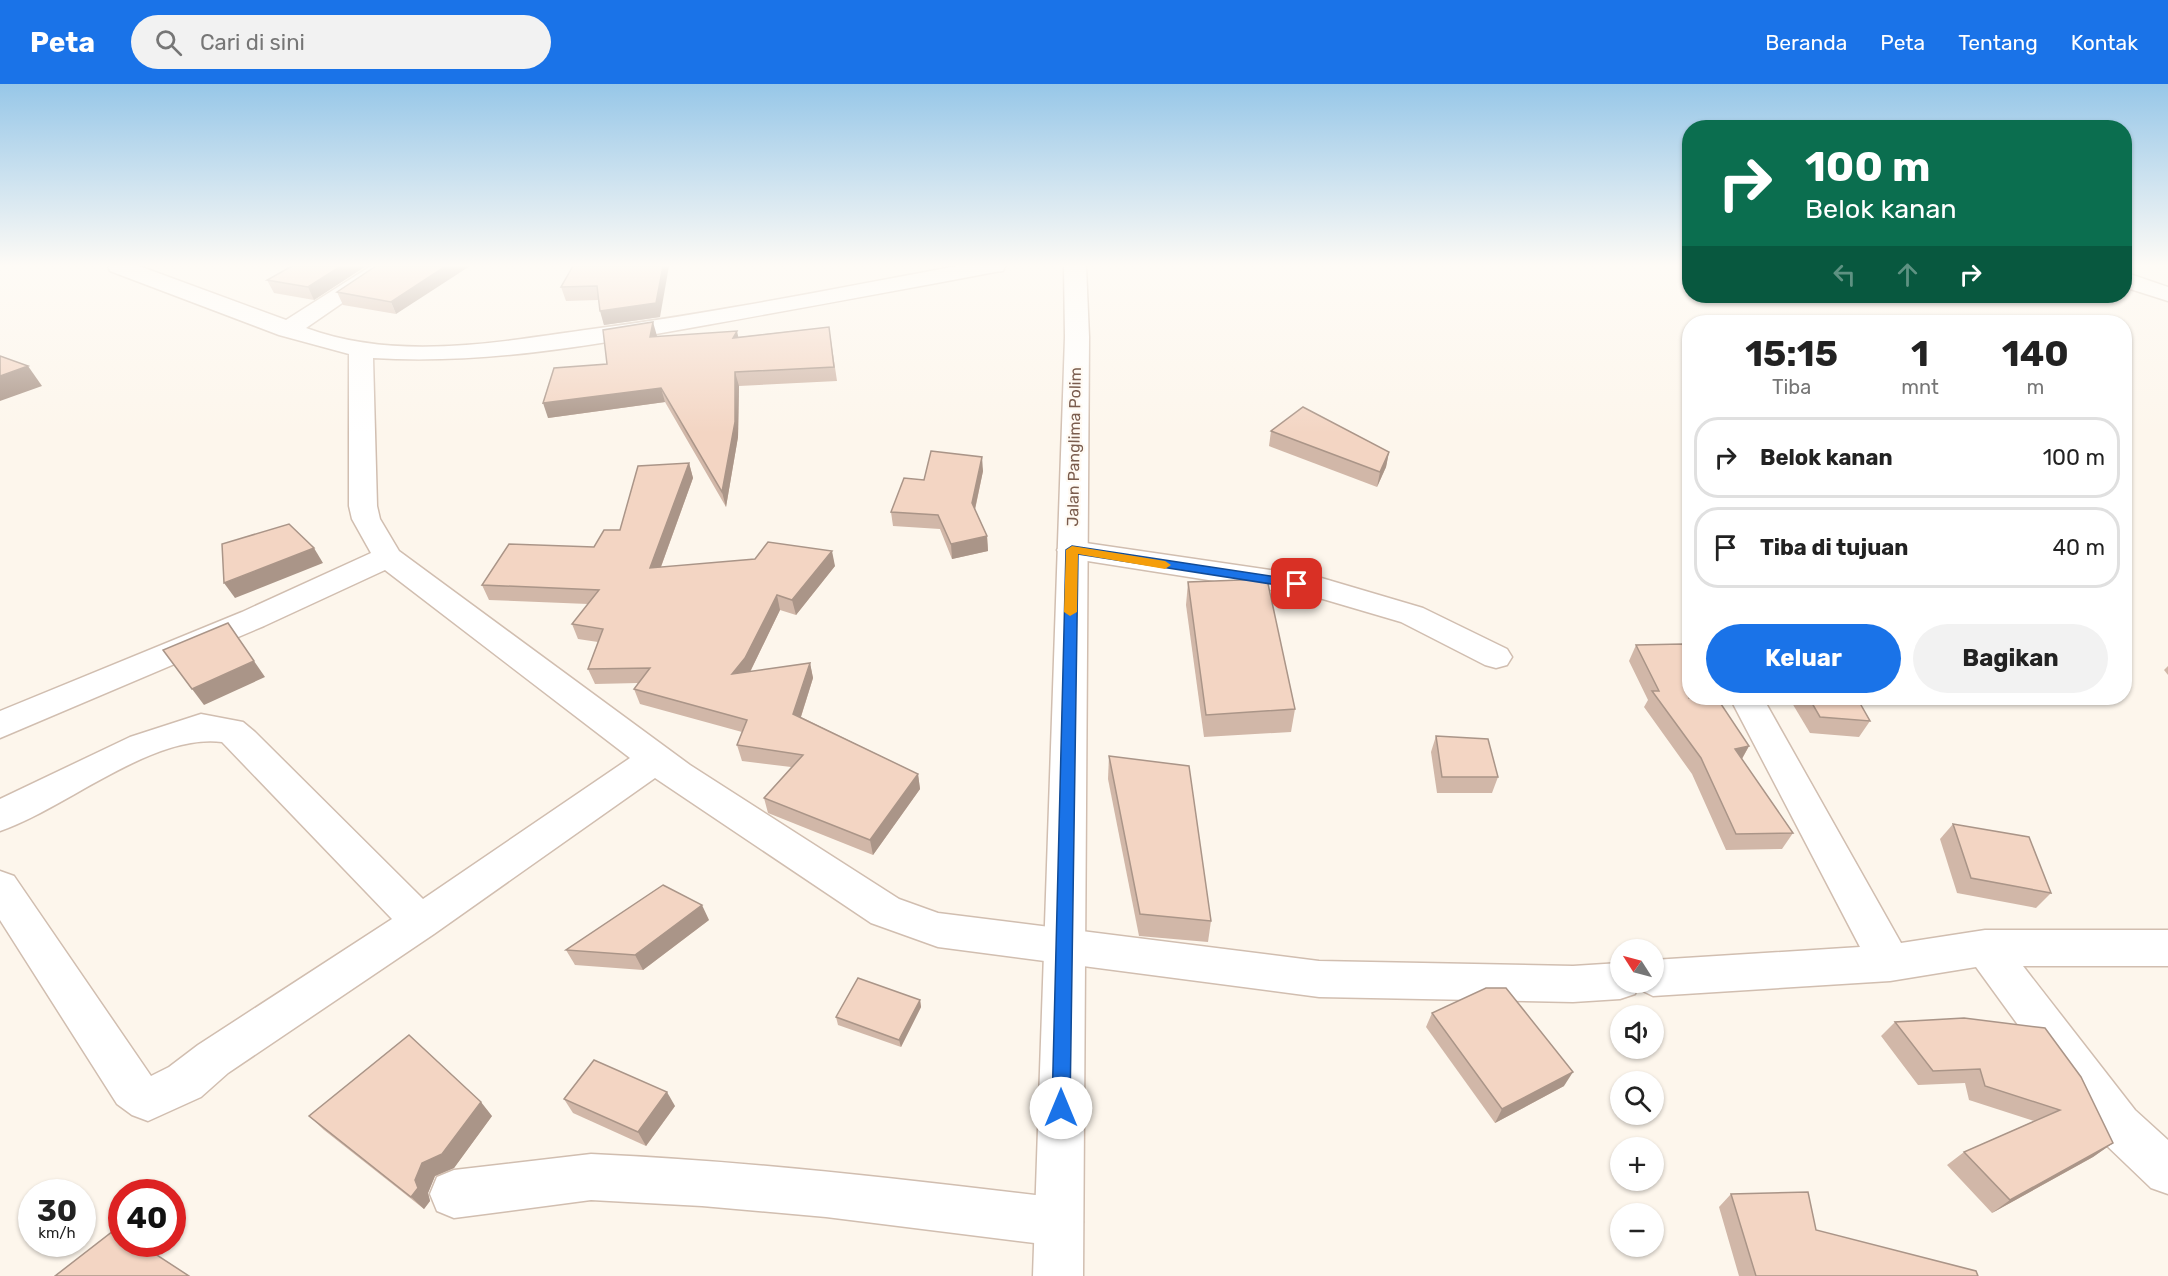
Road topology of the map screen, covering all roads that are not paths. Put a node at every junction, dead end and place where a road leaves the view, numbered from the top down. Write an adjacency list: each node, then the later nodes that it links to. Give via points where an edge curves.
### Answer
1 (264, 322): 5 (street)
2 (299, 322): 5 (street)
3 (686, 322): 6 (street, via 484,351)
4 (1077, 322): 7 (street, Jalan Panglima Polim)
5 (286, 330): 6 (street)
6 (361, 350): 8 (street, via 363,506 366,519)
7 (1072, 550): 9 (street, via 1318,587 1412,615); 16 (street, Jalan Panglima Polim)
8 (388, 556): 11 (street, via 253,619); 12 (street)
9 (1496, 657)
10 (1751, 705): 19 (street)
11 (0, 725)
12 (656, 759): 15 (street); 16 (street, via 885,911 938,930)
13 (0, 816): 15 (street, via 142,746 201,727 231,731)
14 (0, 887): 15 (street, via 133,1089 148,1100 185,1082 213,1059)
15 (420, 922)
16 (1063, 947): 21 (street, via 1319,979); 24 (street, Jalan Panglima Polim)
17 (1984, 948): 18 (street); 19 (street); 22 (street, via 2119,1126)
18 (2168, 948)
19 (1890, 963): 20 (street)
20 (1664, 977)
21 (1610, 982)
22 (2168, 1171)
23 (454, 1194): 24 (street, via 591,1177 702,1182)
24 (1059, 1222): 25 (street, Jalan Panglima Polim)
25 (1058, 1276)

